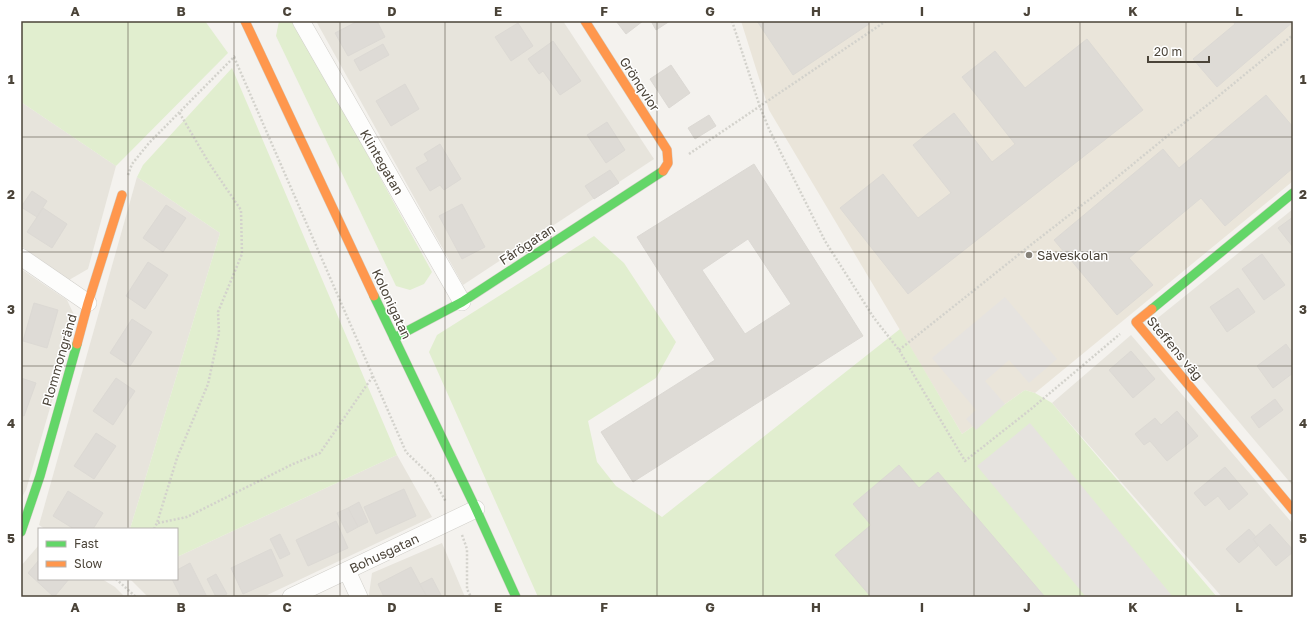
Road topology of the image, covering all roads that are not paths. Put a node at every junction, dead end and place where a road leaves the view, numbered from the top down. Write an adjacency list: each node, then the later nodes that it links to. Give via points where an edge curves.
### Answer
1 (245, 21): 10 (street, Kolonigatan)
2 (301, 21): 8 (street, Klintegatan)
3 (585, 21): 4 (street, Grönqvior, via 668,150)
4 (668, 163): 8 (street, Fårögatan, via 663,172)
5 (1293, 193): 12 (street, Steffens väg, via 1136,322)
6 (122, 195): 9 (street, Plommongränd)
7 (21, 257): 9 (street)
8 (462, 302): 10 (street, Fårögatan)
9 (88, 303): 13 (street, Plommongränd, via 40,476)
10 (394, 338): 11 (street, Kolonigatan)
11 (476, 509): 14 (street, Bohusgatan); 17 (street, Kolonigatan)
12 (1293, 510)
13 (21, 532)
14 (347, 570): 15 (street, Bohusgatan); 16 (street)
15 (291, 597)
16 (359, 597)
17 (516, 597)

